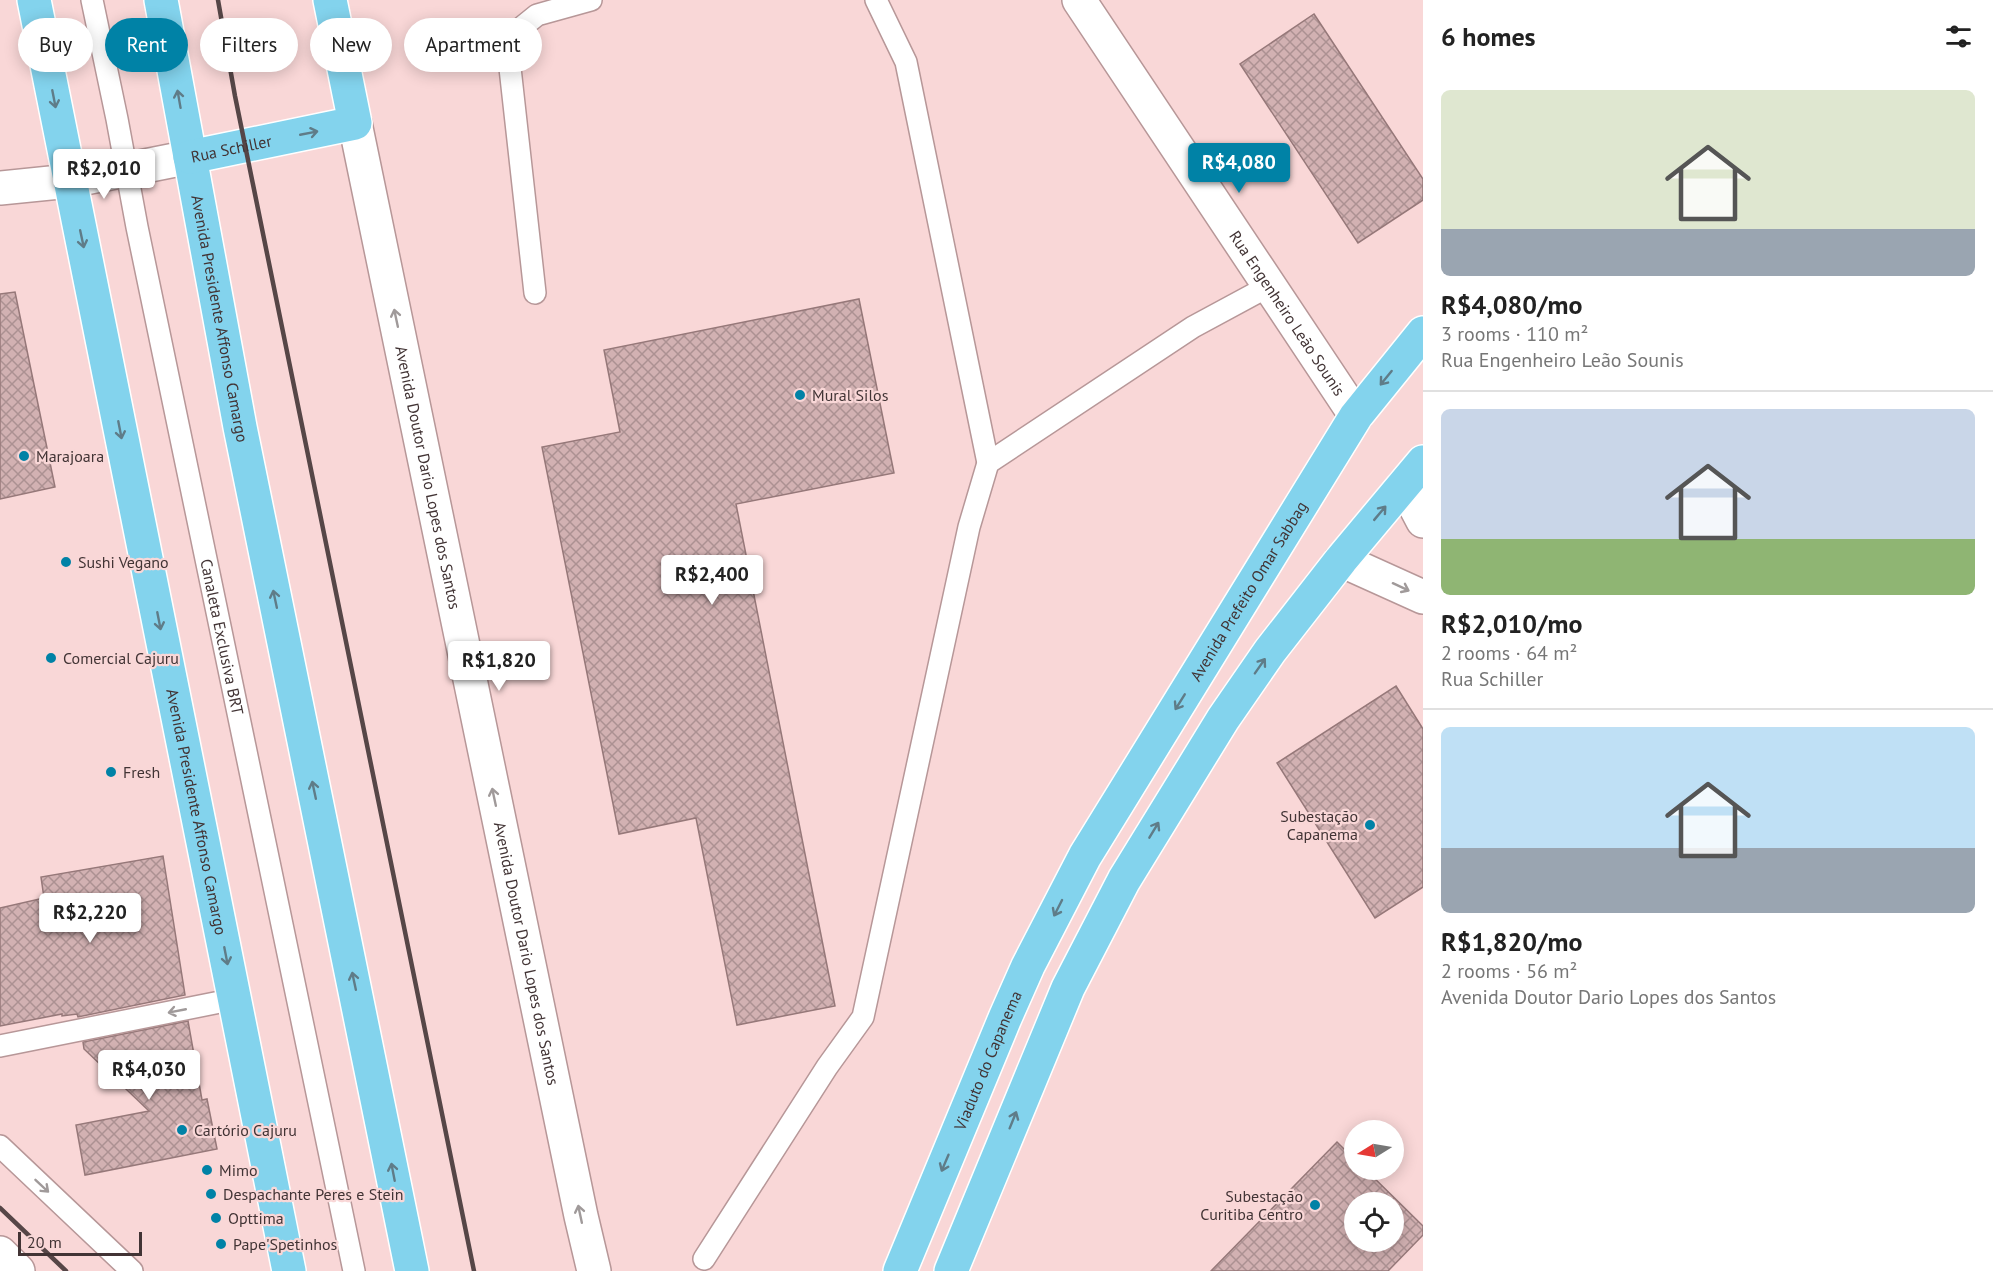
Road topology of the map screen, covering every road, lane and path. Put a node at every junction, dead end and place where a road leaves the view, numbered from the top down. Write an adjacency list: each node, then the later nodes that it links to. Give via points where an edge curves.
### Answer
1 (34, 0): 11 (main road, Avenida Presidente Affonso Camargo, one-way to 11)
2 (92, 0): 10 (lane, Canaleta Exclusiva BRT)
3 (161, 0): 9 (main road, Avenida Presidente Affonso Camargo, one-way to 3)
4 (330, 0): 8 (main road, Avenida Doutor Dario Lopes dos Santos)
5 (591, 0): 14 (lane, via 537,15 516,32 509,59)
6 (876, 0): 17 (lane, via 906,62)
7 (1079, 0): 13 (main road, Rua Engenheiro Leão Sounis)
8 (355, 123): 9 (main road, Rua Schiller, one-way to 8); 33 (main road, Avenida Doutor Dario Lopes dos Santos, one-way to 8)
9 (190, 157): 10 (main road, Rua Schiller); 32 (main road, Avenida Presidente Affonso Camargo, one-way to 9, via 242,439)
10 (127, 170): 11 (main road, Rua Schiller); 31 (lane, Canaleta Exclusiva BRT)
11 (70, 181): 12 (main road, Rua Schiller); 23 (main road, Avenida Presidente Affonso Camargo, one-way to 23)
12 (0, 188)
13 (1269, 286): 16 (main road, Rua Engenheiro Leão Sounis); 17 (lane, via 1193,327)
14 (535, 293)
15 (1423, 333): 16 (main road, Avenida Prefeito Omar Sabbag, one-way to 16)
16 (1356, 416): 22 (main road, Avenida Prefeito Omar Sabbag, one-way to 22)
17 (988, 463): 27 (lane, via 969,526 863,1017 827,1066)
18 (1413, 474): 19 (main road); 20 (main road, one-way to 18)
19 (1423, 521)
20 (1341, 560): 21 (main road, one-way to 21); 35 (main road, one-way to 20, via 1068,988 1124,880 1223,719)
21 (1423, 597)
22 (1084, 856): 34 (main road, Viaduto do Capanema, one-way to 34, via 1028,966)
23 (234, 999): 24 (lane, one-way to 24); 30 (main road, Avenida Presidente Affonso Camargo)
24 (0, 1046)
25 (0, 1146): 29 (lane, one-way to 29)
26 (0, 1253): 28 (main road)
27 (704, 1259)
28 (18, 1271)
29 (132, 1271)
30 (290, 1271)
31 (354, 1271)
32 (412, 1271)
33 (594, 1271)
34 (900, 1271)
35 (951, 1271)

